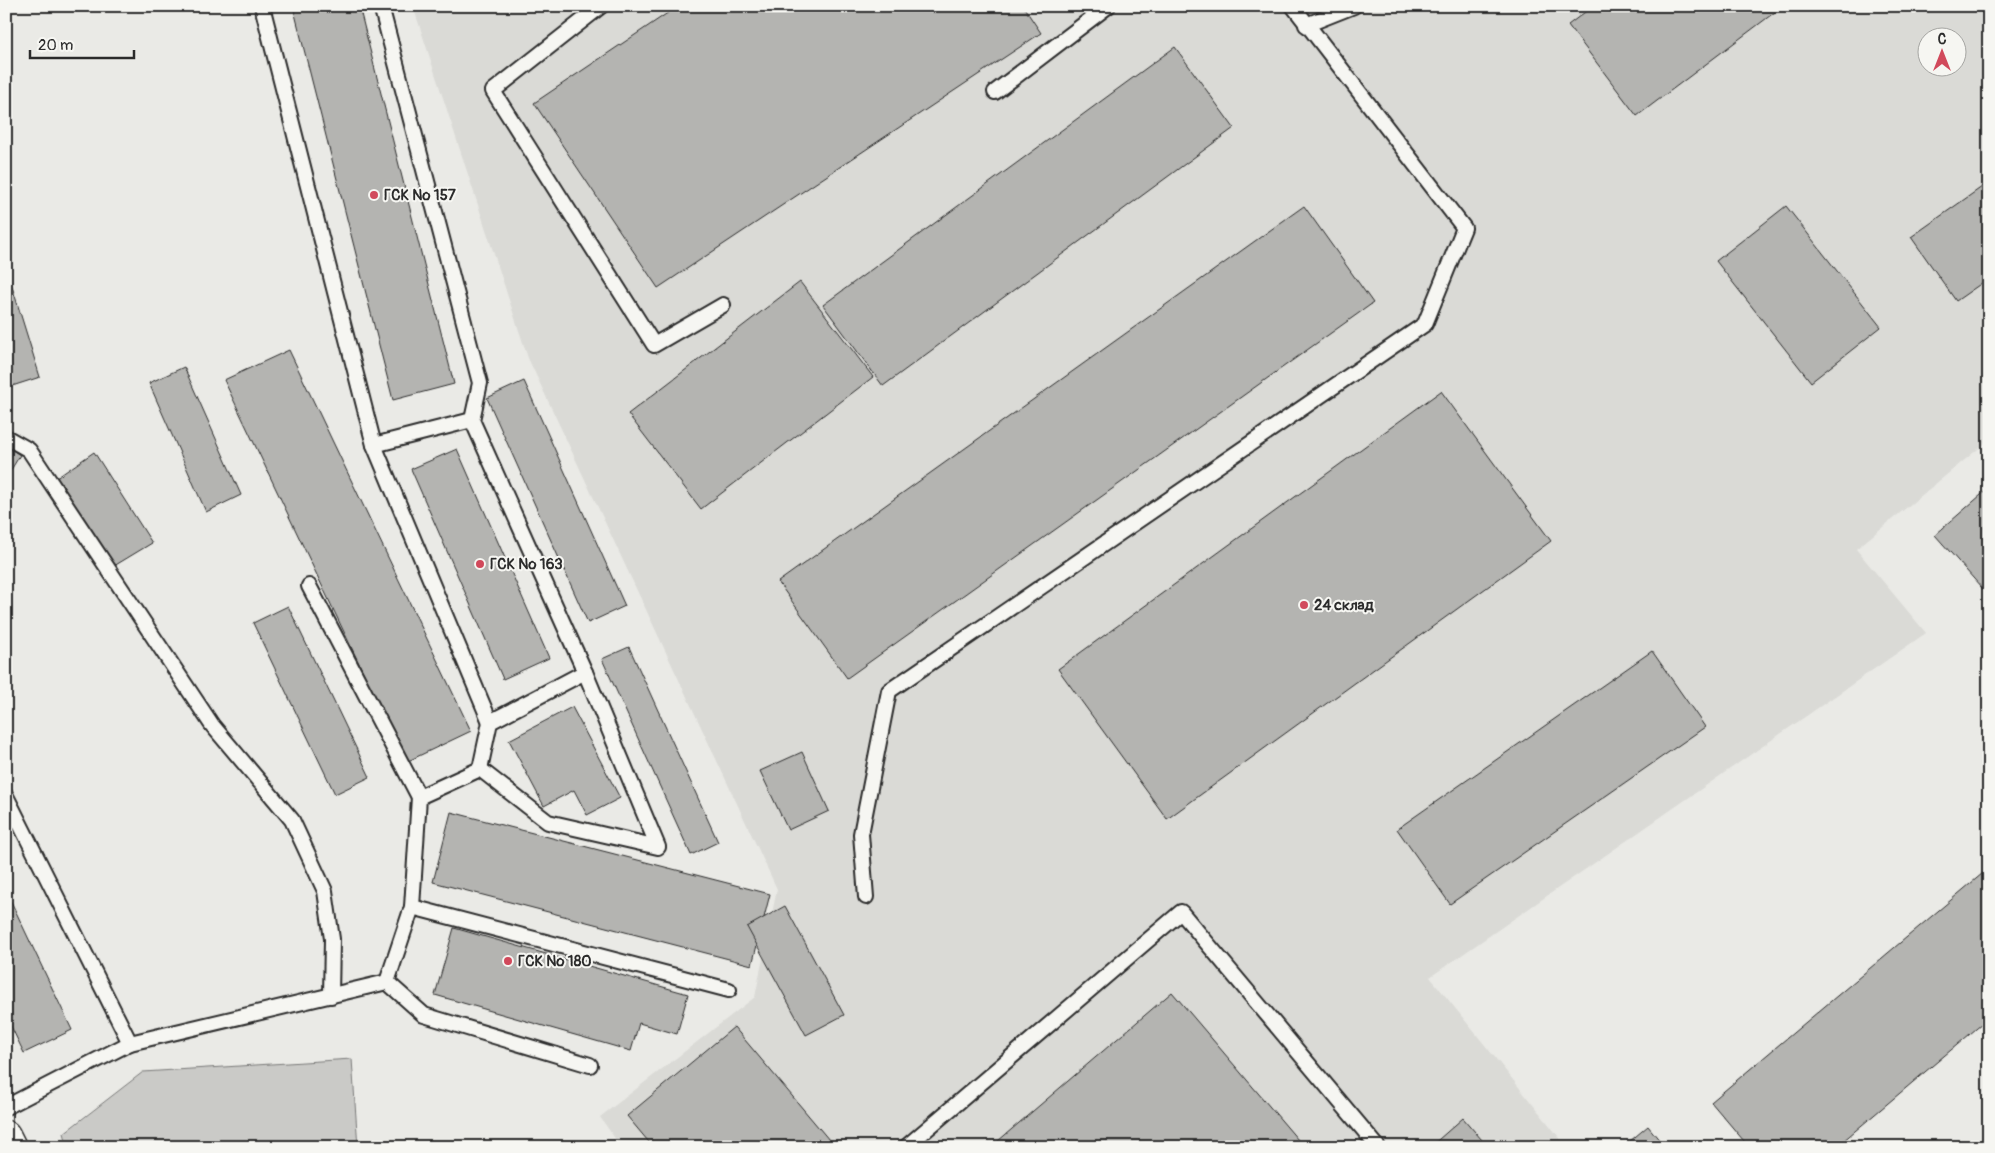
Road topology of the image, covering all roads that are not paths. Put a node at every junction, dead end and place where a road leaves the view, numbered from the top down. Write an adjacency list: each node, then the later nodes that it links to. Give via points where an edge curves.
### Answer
1 (262, 6): 12 (lane)
2 (381, 6): 10 (lane, via 480,383)
3 (601, 6): 9 (lane, via 493,91 654,345)
4 (1108, 6): 8 (lane)
5 (1293, 6): 7 (lane)
6 (1354, 6): 7 (lane)
7 (1306, 25): 19 (lane, via 1464,228 1425,324 889,690 861,834)
8 (996, 92)
9 (723, 306)
10 (472, 420): 12 (lane); 14 (lane)
11 (6, 436): 23 (lane, via 30,450 212,725 292,820 324,891 332,939)
12 (374, 445): 15 (lane)
13 (309, 586): 18 (lane)
14 (585, 672): 15 (lane); 16 (lane, via 658,847 548,822)
15 (490, 722): 16 (lane)
16 (480, 769): 18 (lane)
17 (6, 796): 24 (lane)
18 (419, 797): 20 (lane)
19 (866, 897)
20 (412, 907): 21 (lane); 22 (lane)
21 (386, 982): 23 (lane); 25 (lane, via 424,1015)
22 (729, 990)
23 (331, 996): 24 (lane)
24 (130, 1043): 26 (lane)
25 (590, 1065)
26 (6, 1107)
27 (6, 1135): 28 (street)
28 (12, 1147)
29 (906, 1147): 30 (lane, via 1181,912)
30 (1378, 1147)

